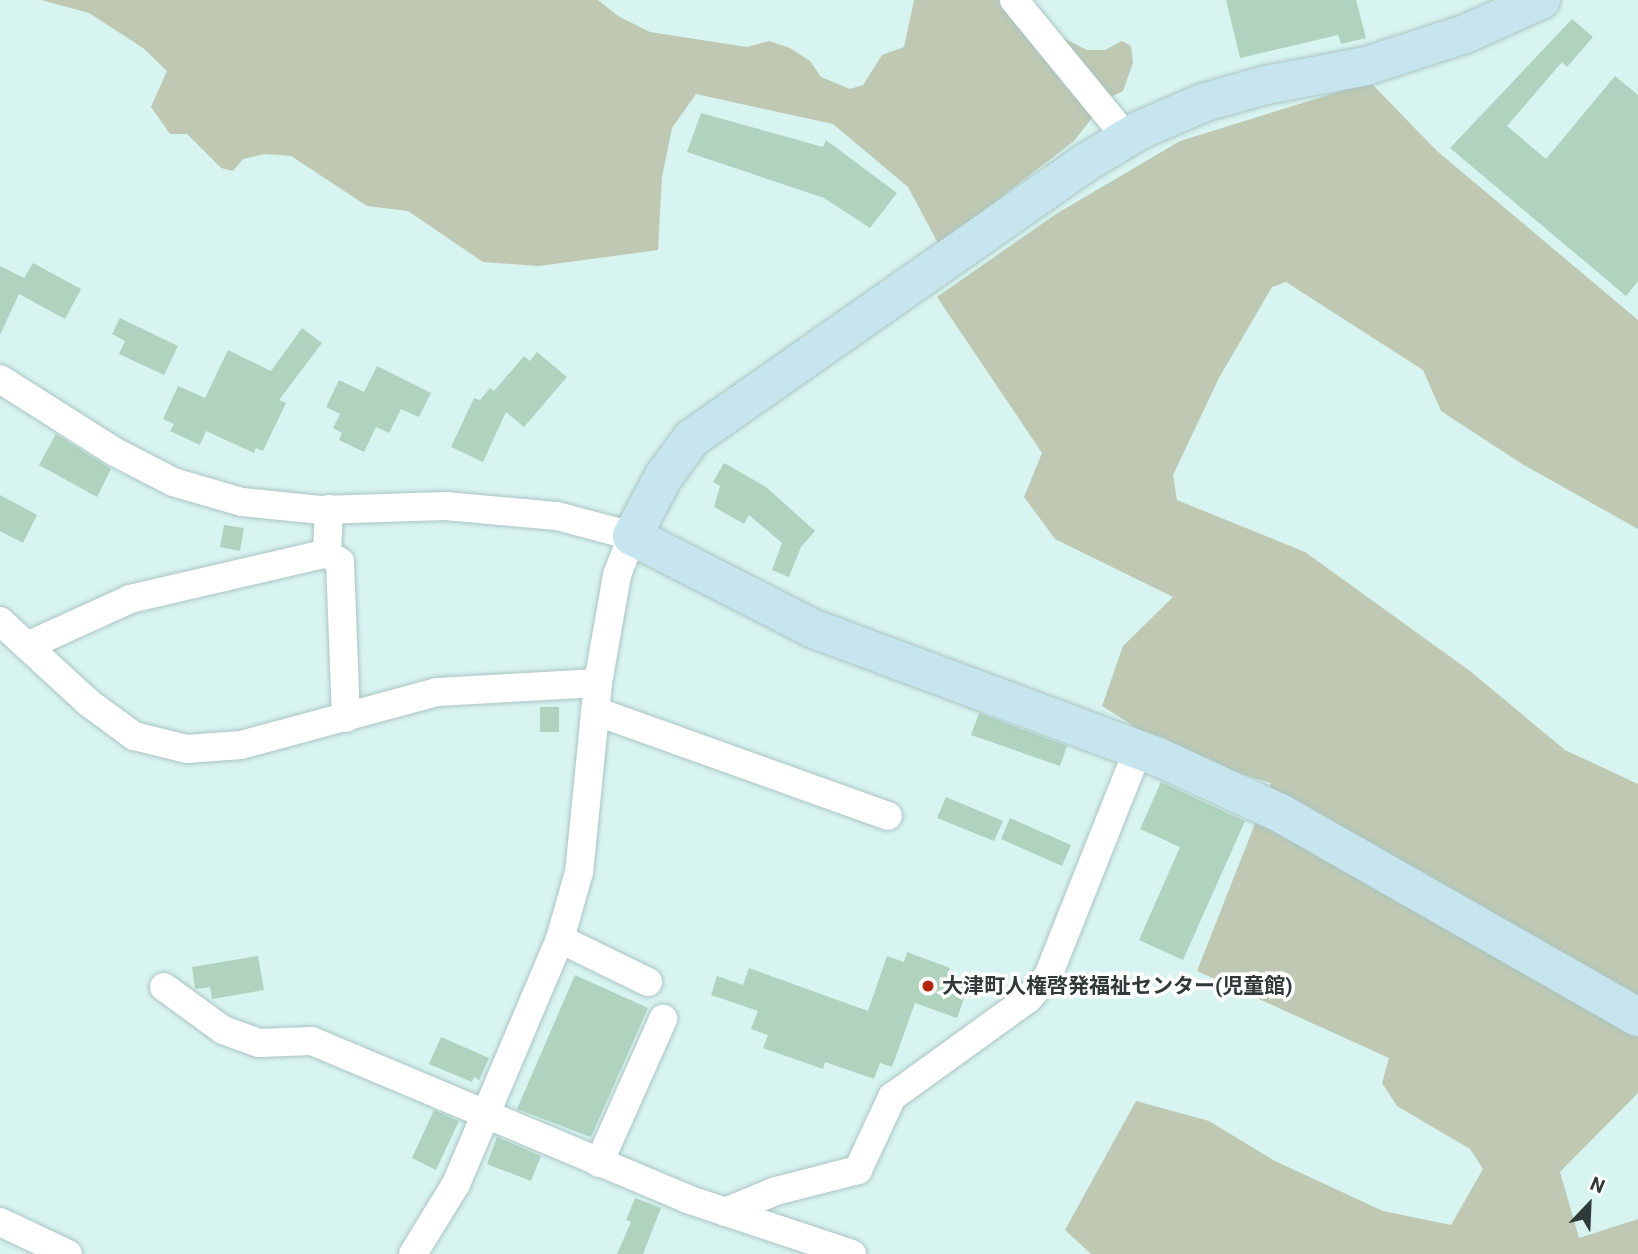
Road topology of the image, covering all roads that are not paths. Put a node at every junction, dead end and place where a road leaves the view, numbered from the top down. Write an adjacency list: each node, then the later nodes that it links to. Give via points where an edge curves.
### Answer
1 (1014, 0): 3 (street)
2 (1541, 0): 3 (street, via 1465,34 1366,66 1205,102)
3 (1127, 138): 6 (street, via 692,438 664,475)
4 (0, 379): 5 (street, via 115,452 173,482 242,502)
5 (329, 509): 6 (street, via 457,507 557,516); 7 (street)
6 (632, 536): 10 (street, via 617,575); 13 (street, via 814,629)
7 (327, 553): 9 (street, via 130,599); 12 (street, via 340,562)
8 (0, 621): 9 (street)
9 (27, 646): 12 (street, via 89,703 134,736 187,749 241,745)
10 (598, 683): 11 (street); 12 (street, via 438,692)
11 (595, 711): 14 (street); 15 (street, via 579,872)
12 (346, 719)
13 (1138, 750): 18 (street, via 1280,813); 22 (street, via 1048,975 1028,999 892,1097 858,1170 776,1191)
14 (888, 816)
15 (560, 939): 16 (street); 20 (street)
16 (648, 982)
17 (164, 987): 20 (street, via 223,1030 259,1043 312,1041)
18 (1638, 1017)
19 (663, 1019): 21 (street)
20 (486, 1116): 21 (street); 25 (street, via 456,1184)
21 (599, 1163): 22 (street)
22 (725, 1212): 26 (street)
23 (0, 1222): 24 (street)
24 (68, 1254)
25 (413, 1254)
26 (852, 1254)

